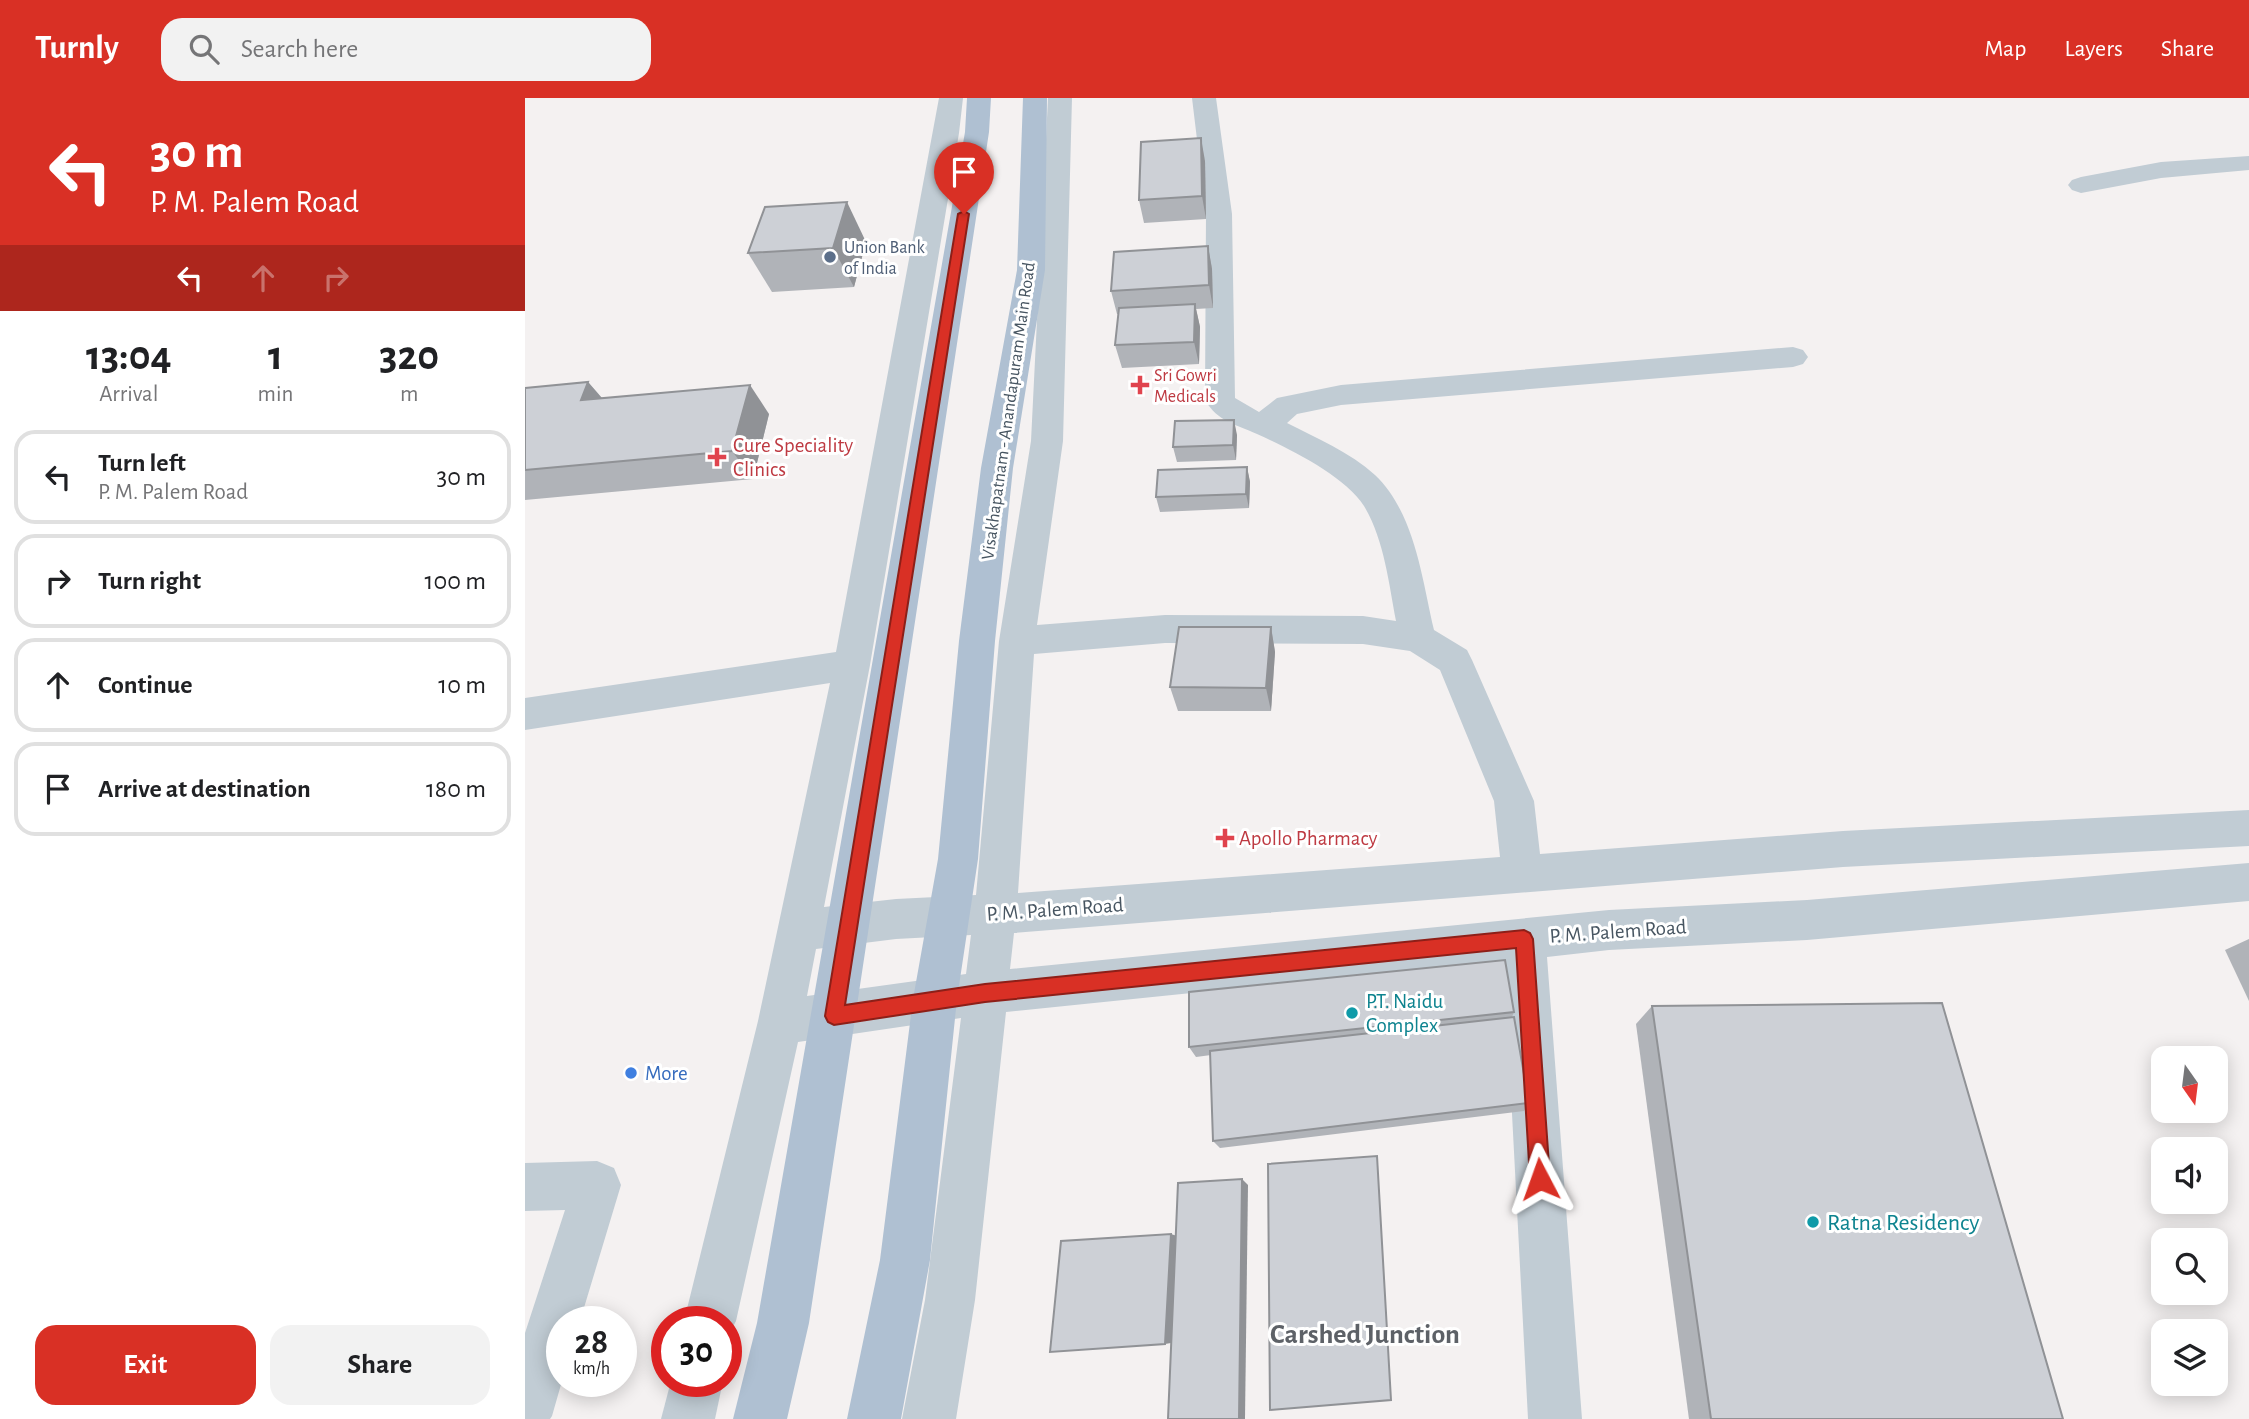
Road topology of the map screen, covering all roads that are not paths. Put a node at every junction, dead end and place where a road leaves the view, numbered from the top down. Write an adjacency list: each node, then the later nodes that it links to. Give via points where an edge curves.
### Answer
1 (951, 98): 12 (street)
2 (979, 98): 19 (main road)
3 (1035, 98): 17 (main road, Visakhapatnam - Anandapuram Main Road, via 1031,270 997,468)
4 (1060, 98): 11 (street, via 1047,441)
5 (1204, 98): 9 (street, via 1219,214 1220,400 1228,412)
6 (2249, 163): 7 (street, via 2161,170)
7 (2081, 185)
8 (1793, 357): 9 (street, via 1341,395 1288,405)
9 (1265, 424): 10 (street, via 1364,484 1388,519)
10 (1418, 638): 11 (street, via 1363,630 1165,629); 15 (street, via 1454,660 1514,802)
11 (1017, 641): 18 (street)
12 (852, 666): 13 (street); 20 (street)
13 (525, 714)
14 (2249, 828): 15 (street, P. M. Palem Road, via 1843,849)
15 (1522, 873): 18 (street, P. M. Palem Road)
16 (2249, 882): 21 (street, P. M. Palem Road)
17 (949, 915): 18 (street, P. M. Palem Road); 19 (street, P. M. Palem Road); 23 (main road, Visakhapatnam - Anandapuram Main Road)
18 (995, 915): 22 (street)
19 (849, 923): 20 (street, P. M. Palem Road); 24 (main road)
20 (798, 932): 25 (street)
21 (1524, 939): 22 (street, P. M. Palem Road); 34 (street)
22 (985, 993): 23 (street, P. M. Palem Road); 33 (street, via 950,1300)
23 (935, 999): 24 (street, P. M. Palem Road); 32 (main road, via 905,1260)
24 (834, 1016): 25 (street, P. M. Palem Road); 31 (main road, via 783,1323)
25 (780, 1021): 27 (street)
26 (525, 1187): 29 (street, via 597,1185)
27 (714, 1306)
28 (693, 1397): 30 (street)
29 (525, 1416)
30 (688, 1419)
31 (759, 1419)
32 (874, 1419)
33 (929, 1419)
34 (1555, 1419)

